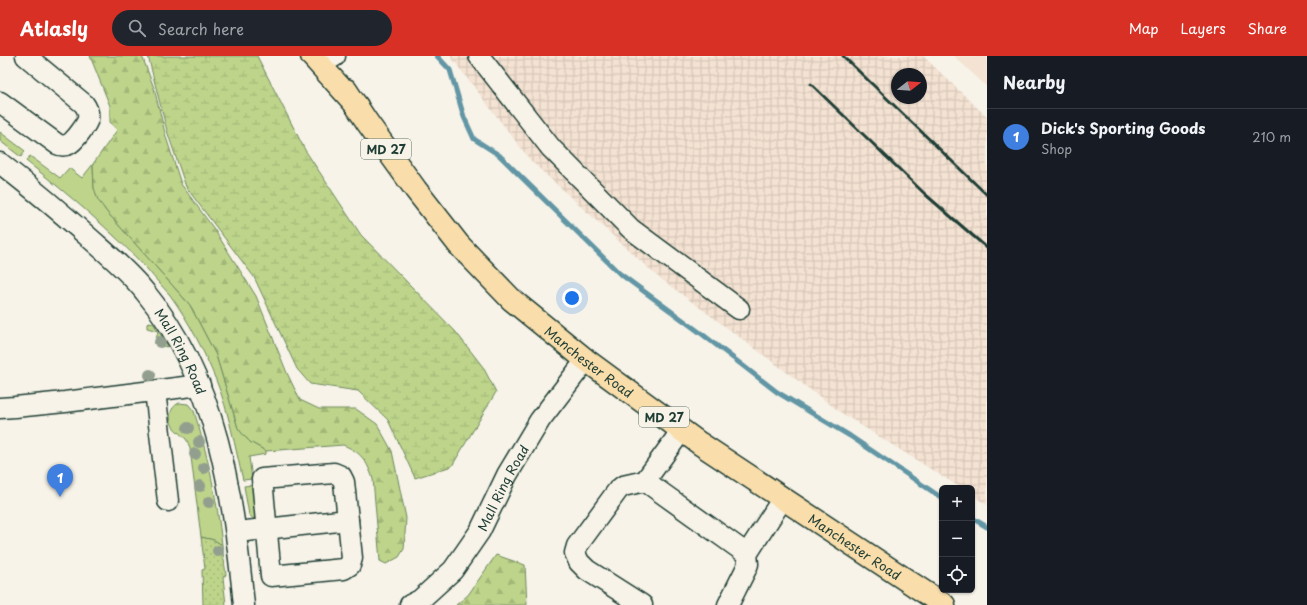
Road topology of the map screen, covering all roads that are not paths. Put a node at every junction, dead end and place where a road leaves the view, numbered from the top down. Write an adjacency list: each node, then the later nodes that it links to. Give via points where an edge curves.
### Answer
1 (26, 56): 4 (street, via 84,104 88,112 87,122 71,143 60,146)
2 (479, 56): 6 (street, via 551,148 631,230)
3 (325, 57): 7 (main road, Manchester Road / MD 27, via 367,122 459,245 512,300)
4 (0, 102)
5 (0, 163): 8 (street, Mall Ring Road, via 67,217 145,292 176,336)
6 (739, 309)
7 (586, 360): 11 (main road, Manchester Road / MD 27); 20 (street, Mall Ring Road, via 540,420 507,475 480,531 453,570 420,600)
8 (200, 385): 9 (street); 17 (street, Mall Ring Road, via 222,456)
9 (155, 391): 10 (street); 14 (street)
10 (0, 408)
11 (682, 430): 12 (street); 13 (main road, Manchester Road / MD 27)
12 (645, 481): 18 (street); 21 (street, via 623,486 618,490 577,546 575,554 587,570)
13 (783, 498): 18 (street); 23 (main road, Manchester Road / MD 27)
14 (168, 501)
15 (348, 520): 16 (street); 16 (street, via 352,558 344,569 271,576); 16 (street, via 344,482 338,474 262,480)
16 (267, 529): 17 (street)
17 (237, 532): 19 (street, Mall Ring Road)
18 (747, 554): 22 (street, via 748,564)
19 (244, 605)
20 (410, 605)
21 (642, 605)
22 (728, 605)
23 (944, 605)

